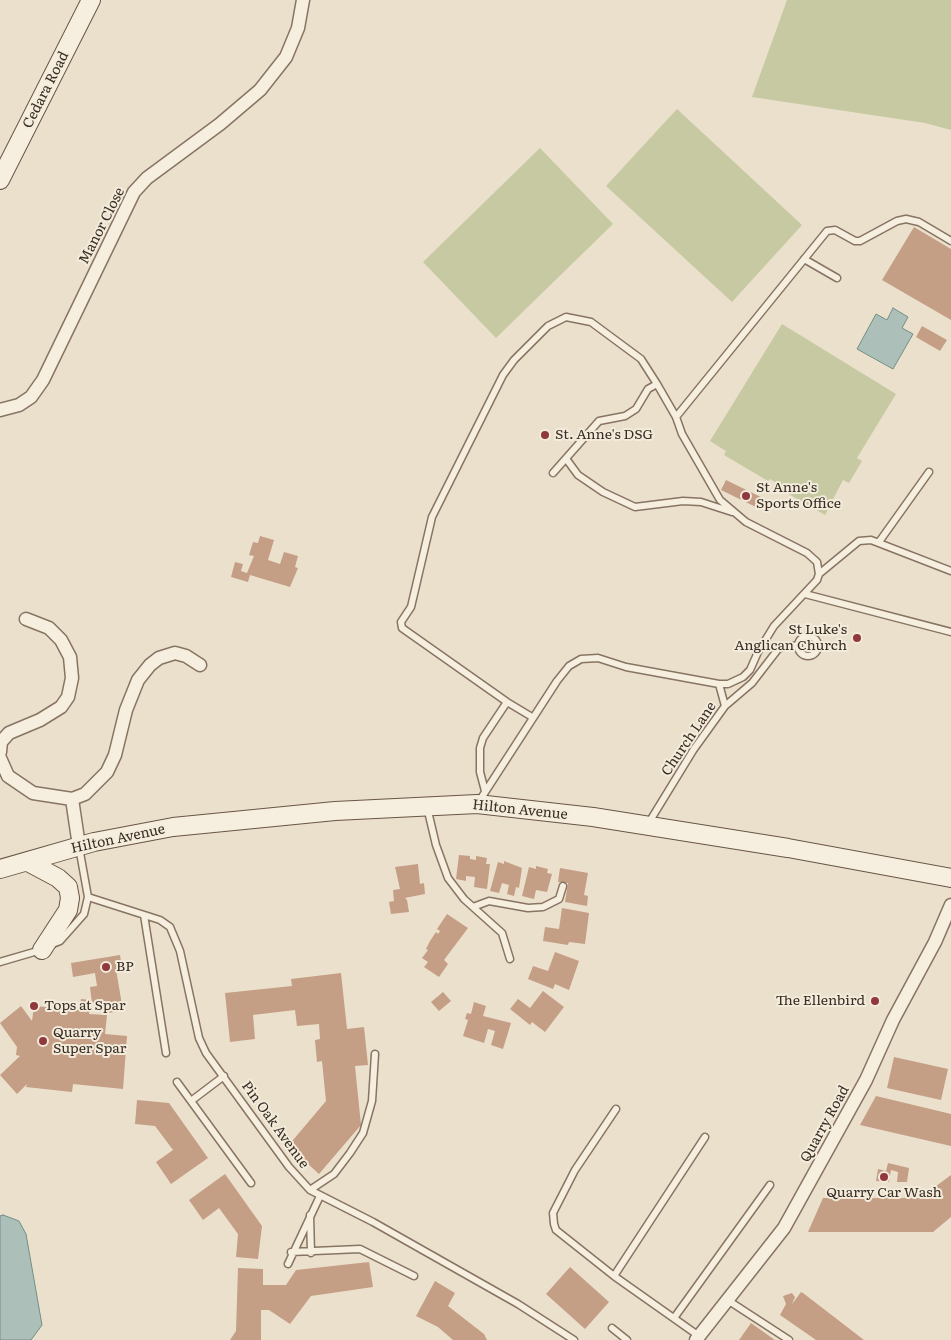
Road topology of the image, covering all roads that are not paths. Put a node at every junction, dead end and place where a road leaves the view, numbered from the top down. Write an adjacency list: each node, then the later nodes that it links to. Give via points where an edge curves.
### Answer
1 (91, 0): 3 (street, Cedara Road)
2 (304, 0): 8 (street, Manor Close, via 298,28 286,57 260,90 147,178 134,192 43,380 31,397 19,405)
3 (0, 180)
4 (951, 241): 5 (lane, via 918,222 897,221 860,241 835,230 827,231)
5 (804, 259): 6 (lane); 9 (lane)
6 (837, 278)
7 (657, 384): 9 (lane); 10 (lane, via 648,389 636,410 599,422); 23 (lane, via 641,359 591,322 566,317 548,326 503,375 432,517 411,607 401,622 402,628)
8 (0, 410)
9 (676, 417): 13 (lane, via 682,434 720,500)
10 (567, 460): 12 (lane); 13 (lane, via 578,475 603,492 635,507 683,501 701,502)
11 (930, 472): 14 (lane)
12 (553, 473)
13 (732, 512): 16 (lane, via 813,557)
14 (879, 542): 15 (lane); 16 (lane, via 859,541)
15 (951, 571)
16 (819, 574): 17 (lane)
17 (805, 594): 19 (lane); 22 (lane, via 774,626 743,678)
18 (26, 619): 26 (street, via 49,628 61,640 70,657 72,678 68,696 61,707 9,733 1,742)
19 (951, 632)
20 (799, 645): 24 (lane, Church Lane, via 779,648 752,683)
21 (200, 665): 29 (street, via 175,653 150,665 138,680 107,772 85,794)
22 (719, 684): 24 (lane); 25 (lane, via 626,667 598,658 581,659 569,666)
23 (507, 702): 25 (lane); 28 (lane, via 480,748)
24 (726, 706): 31 (lane, Church Lane, via 694,749)
25 (532, 717): 28 (lane)
26 (0, 752)
27 (0, 761): 29 (street, via 8,776 34,793)
28 (481, 797): 30 (street, Hilton Avenue); 31 (street, Hilton Avenue)
29 (72, 799): 32 (street)
30 (426, 806): 32 (street, Hilton Avenue, via 252,818 144,831); 39 (lane, via 448,878)
31 (646, 827): 35 (street, Hilton Avenue, via 788,848)
32 (79, 846): 33 (street, Hilton Avenue); 37 (lane)
33 (28, 862): 34 (street, Hilton Avenue); 41 (street, via 58,878 68,887 70,898 68,910)
34 (0, 869)
35 (951, 878)
36 (563, 886): 39 (lane, via 559,899 543,907 528,908 489,901)
37 (88, 897): 40 (lane, Pin Oak Avenue); 41 (lane, via 84,914 73,928)
38 (951, 905): 61 (street, Quarry Road, via 935,942 892,1020 866,1080 784,1228)
39 (473, 907): 42 (lane, via 502,933)
40 (144, 915): 44 (lane); 46 (lane, Pin Oak Avenue, via 165,924 176,939 199,1038)
41 (42, 950): 43 (lane)
42 (510, 959)
43 (0, 962)
44 (166, 1053)
45 (375, 1054): 53 (lane, via 372,1101 363,1133 334,1174)
46 (224, 1076): 48 (lane); 53 (lane, Pin Oak Avenue, via 289,1167)
47 (177, 1082): 48 (lane)
48 (191, 1101): 51 (lane)
49 (616, 1108): 60 (lane, via 575,1170 553,1213 556,1230)
50 (705, 1137): 60 (lane)
51 (251, 1183)
52 (770, 1184): 62 (lane)
53 (310, 1190): 54 (lane, Pin Oak Avenue)
54 (320, 1196): 55 (lane); 65 (lane, Pin Oak Avenue, via 373,1222 518,1304)
55 (310, 1214): 56 (lane); 57 (lane)
56 (291, 1252): 57 (lane); 58 (lane)
57 (311, 1253): 59 (lane, via 360,1249)
58 (288, 1264)
59 (414, 1276)
60 (614, 1276): 62 (lane)
61 (729, 1301): 64 (street, Quarry Road); 67 (lane)
62 (674, 1318): 64 (lane)
63 (612, 1328): 66 (lane)
64 (698, 1338)
65 (574, 1340)
66 (627, 1340)
67 (789, 1340)

